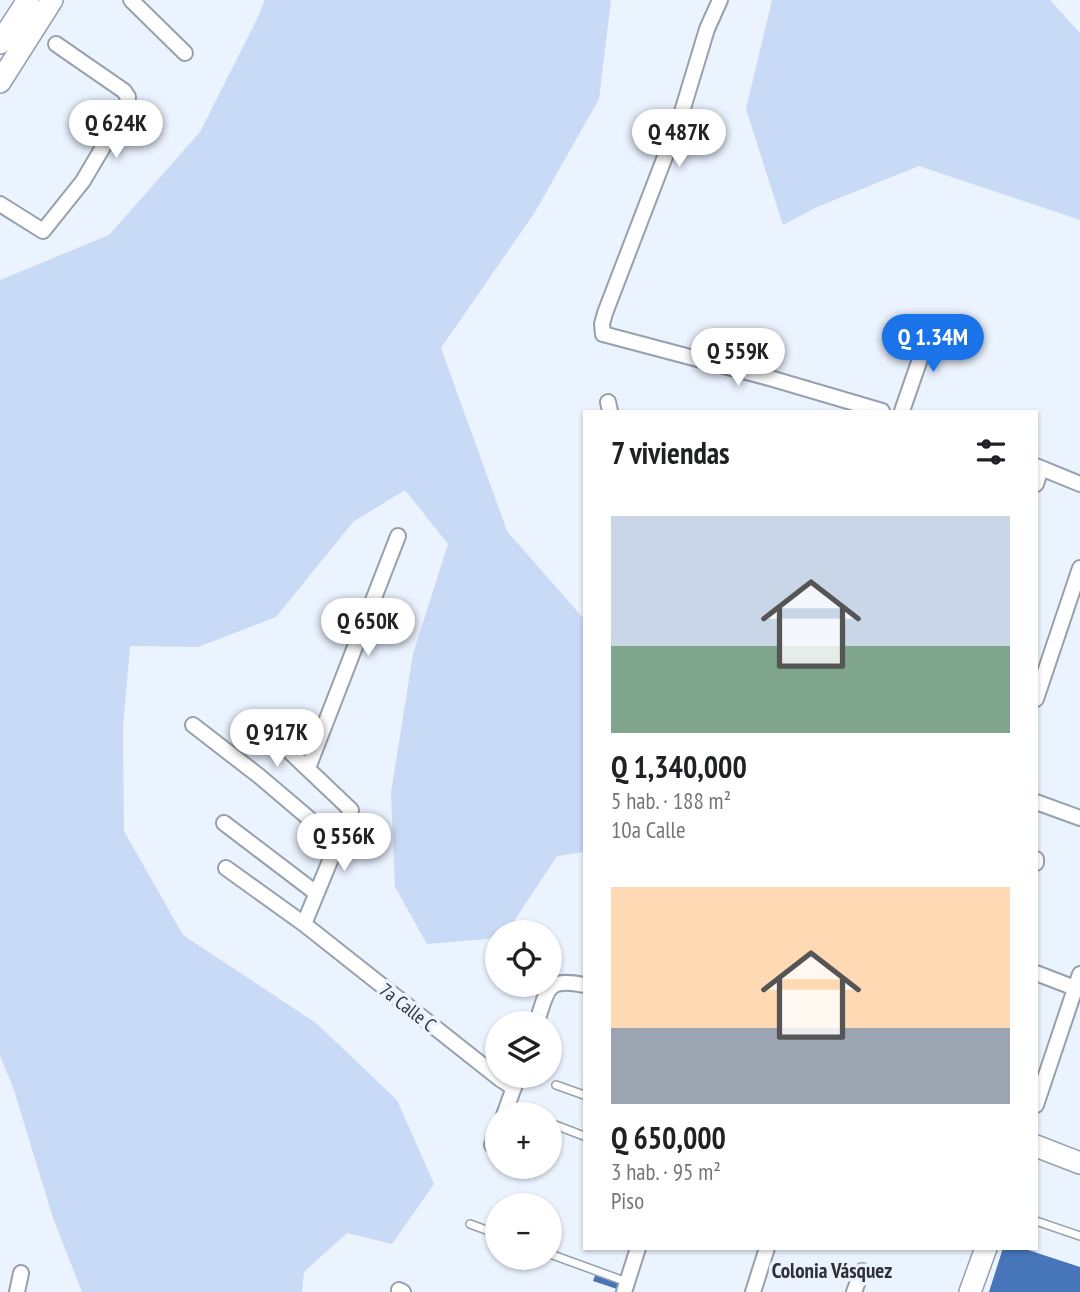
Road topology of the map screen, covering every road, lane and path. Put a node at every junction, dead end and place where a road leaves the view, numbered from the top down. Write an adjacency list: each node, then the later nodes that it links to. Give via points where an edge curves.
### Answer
1 (28, 0): 5 (street)
2 (52, 0): 8 (street)
3 (131, 0): 7 (street)
4 (720, 0): 11 (street, via 605,313 603,334)
5 (0, 43)
6 (57, 44): 9 (street, via 124,92 126,108 83,181 43,230)
7 (185, 53)
8 (0, 82)
9 (0, 204)
10 (938, 324): 12 (street, via 928,336)
11 (879, 410)
12 (902, 410)
13 (1038, 467): 14 (street)
14 (1080, 484)
15 (398, 536): 20 (street)
16 (1080, 568): 17 (street)
17 (1038, 693)
18 (193, 725): 24 (street)
19 (290, 752): 20 (street)
20 (308, 768): 24 (street, via 351,810)
21 (1038, 803): 22 (street)
22 (1080, 818)
23 (224, 823): 26 (street)
24 (338, 843): 26 (street)
25 (226, 868): 27 (street, 7a Calle C)
26 (316, 893): 27 (street)
27 (304, 924): 33 (street, 7a Calle C)
28 (1038, 974): 31 (street)
29 (1080, 974): 31 (street)
30 (583, 985): 32 (street, via 554,984)
31 (1075, 989): 36 (street)
32 (541, 1011)
33 (485, 1067)
34 (562, 1087): 35 (lane)
35 (583, 1095)
36 (1038, 1099)
37 (562, 1128): 38 (lane)
38 (583, 1136)
39 (1038, 1147): 40 (street)
40 (1080, 1163)
41 (1038, 1222): 44 (lane)
42 (471, 1224): 43 (lane)
43 (485, 1229)
44 (1080, 1236)
45 (637, 1250): 51 (street)
46 (766, 1250): 53 (street)
47 (985, 1250): 55 (street)
48 (562, 1259): 51 (lane)
49 (862, 1271): 54 (street)
50 (21, 1273): 52 (street)
51 (626, 1287)
52 (17, 1292)
53 (752, 1292)
54 (854, 1292)
55 (970, 1292)

